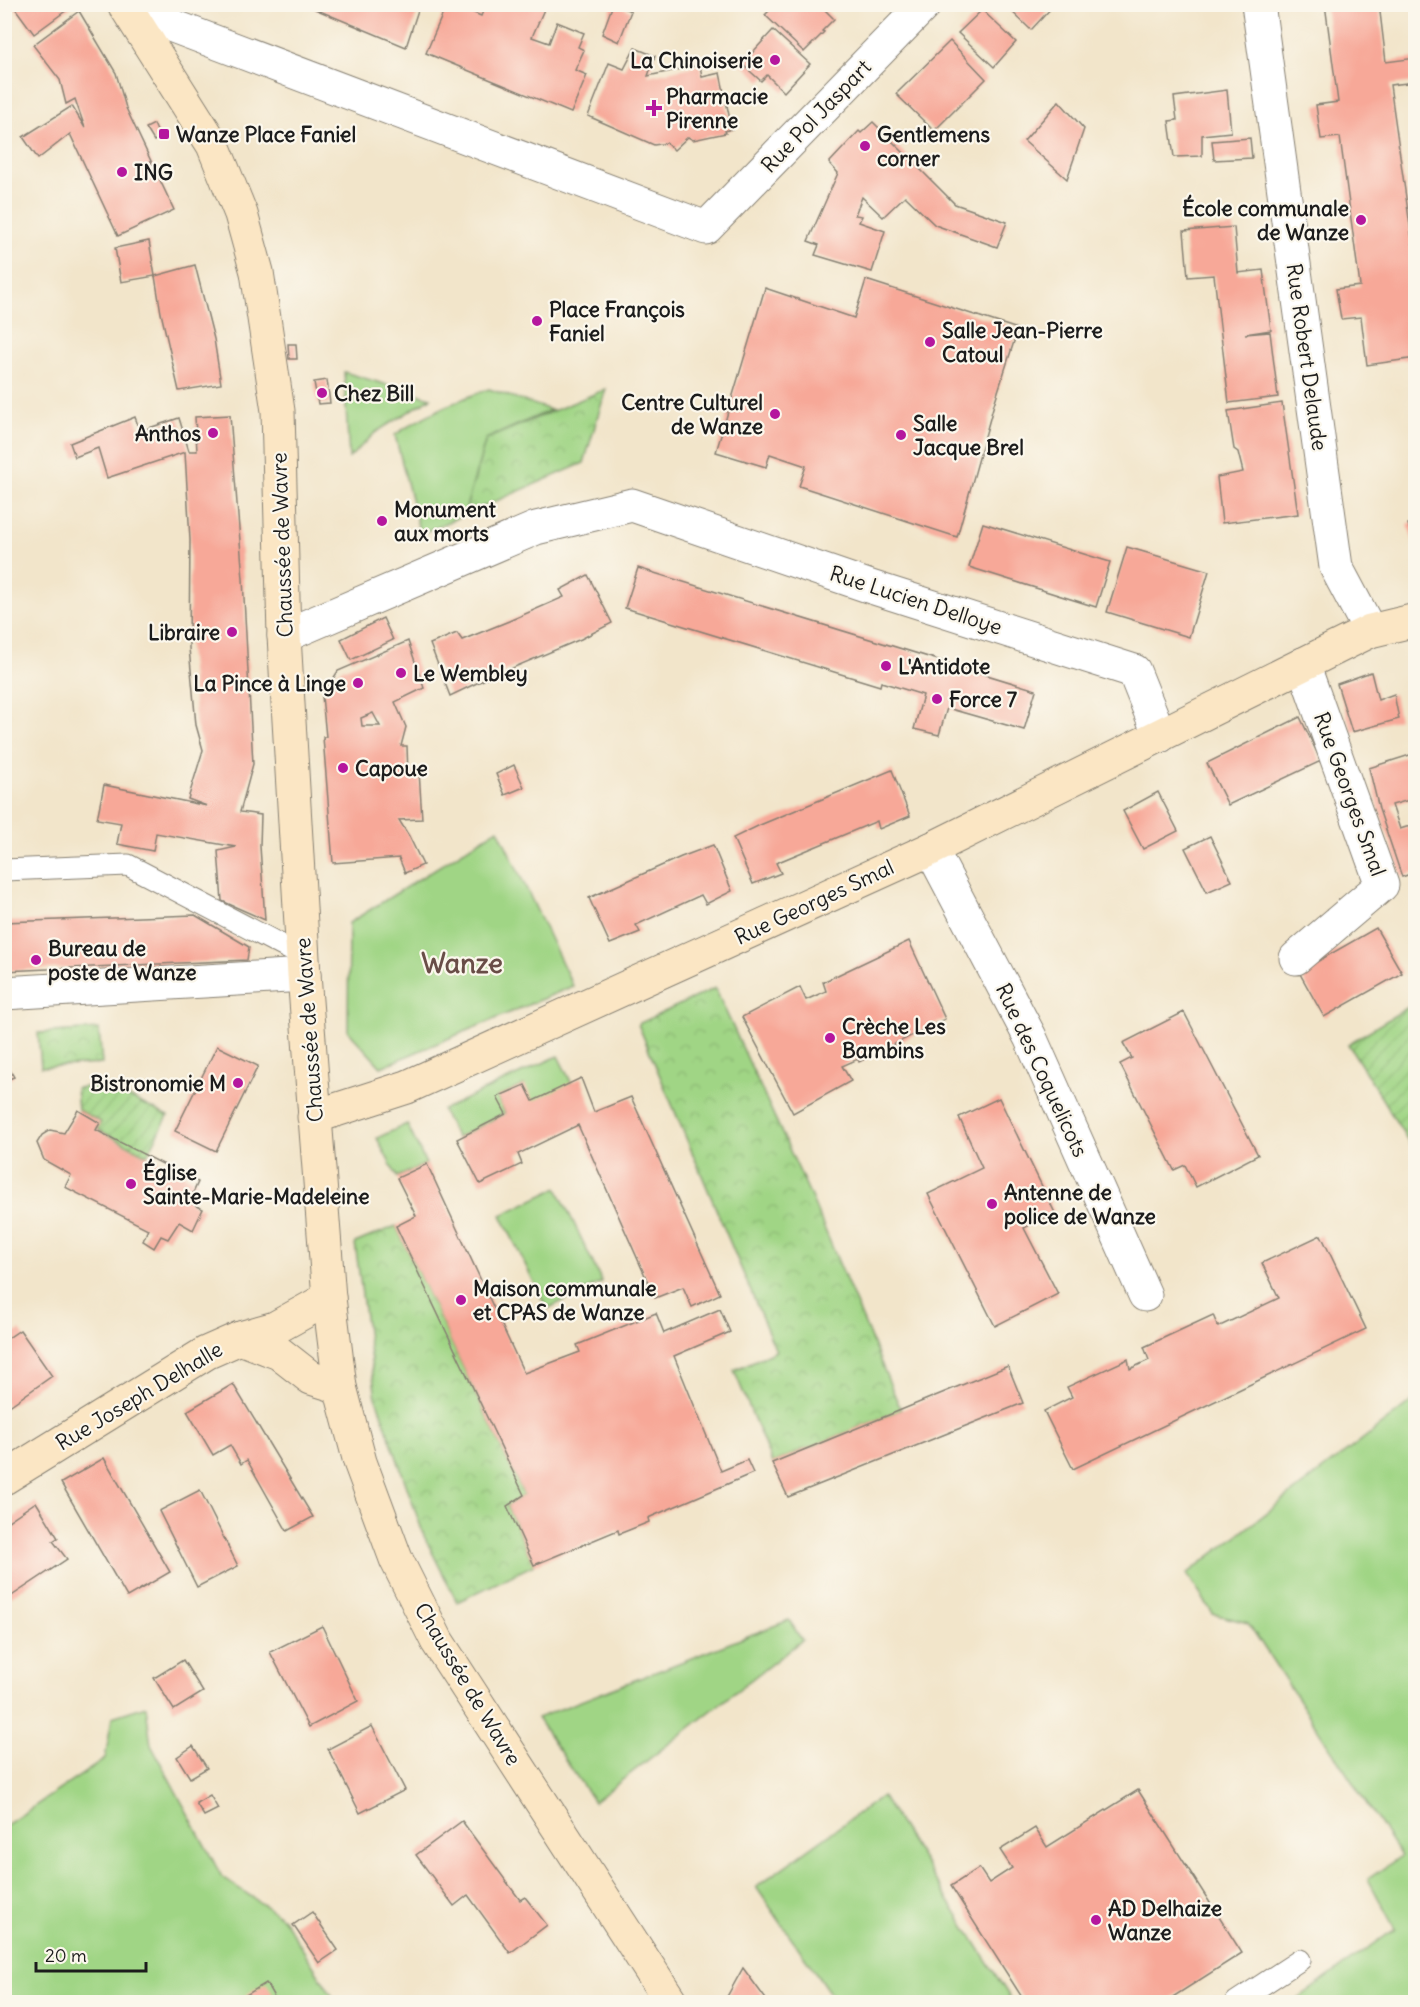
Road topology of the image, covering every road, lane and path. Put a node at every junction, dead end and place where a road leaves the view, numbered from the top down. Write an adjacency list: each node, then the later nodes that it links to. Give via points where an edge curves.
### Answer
1 (925, 4): 3 (street, Rue Pol Jaspart, via 706,228)
2 (1258, 4): 5 (street, Rue Robert Delaude, via 1336,567)
3 (126, 7): 6 (main road, Chaussée de Wavre, via 213,145 241,214 257,272 278,411)
4 (1416, 620): 5 (main road, Rue Georges Smal)
5 (1370, 631): 7 (main road, Rue Georges Smal)
6 (284, 636): 8 (street, Rue Lucien Delloye, via 536,528 632,505 1134,671); 12 (main road, Chaussée de Wavre)
7 (1303, 664): 8 (main road, Rue Georges Smal); 11 (street, Rue Georges Smal, via 1382,885)
8 (1160, 736): 9 (main road, Rue Georges Smal)
9 (931, 849): 14 (main road, Rue Georges Smal, via 407,1087); 15 (street, Rue des Coquelicots, via 1030,1037)
10 (4, 870): 12 (lane, via 128,865)
11 (1296, 958)
12 (304, 966): 13 (street); 14 (main road, Chaussée de Wavre)
13 (4, 993)
14 (314, 1117): 16 (main road, Chaussée de Wavre)
15 (1145, 1295)
16 (329, 1298): 17 (main road, via 275,1328); 18 (main road, Chaussée de Wavre)
17 (240, 1338): 18 (main road, Rue Joseph Delhalle, via 279,1353 312,1378); 19 (main road, Rue Joseph Delhalle, via 206,1353)
18 (340, 1387): 21 (main road, Chaussée de Wavre, via 360,1462 396,1559 437,1641)
19 (4, 1478)
20 (1300, 1960): 22 (lane)
21 (671, 2002)
22 (1236, 2002)

